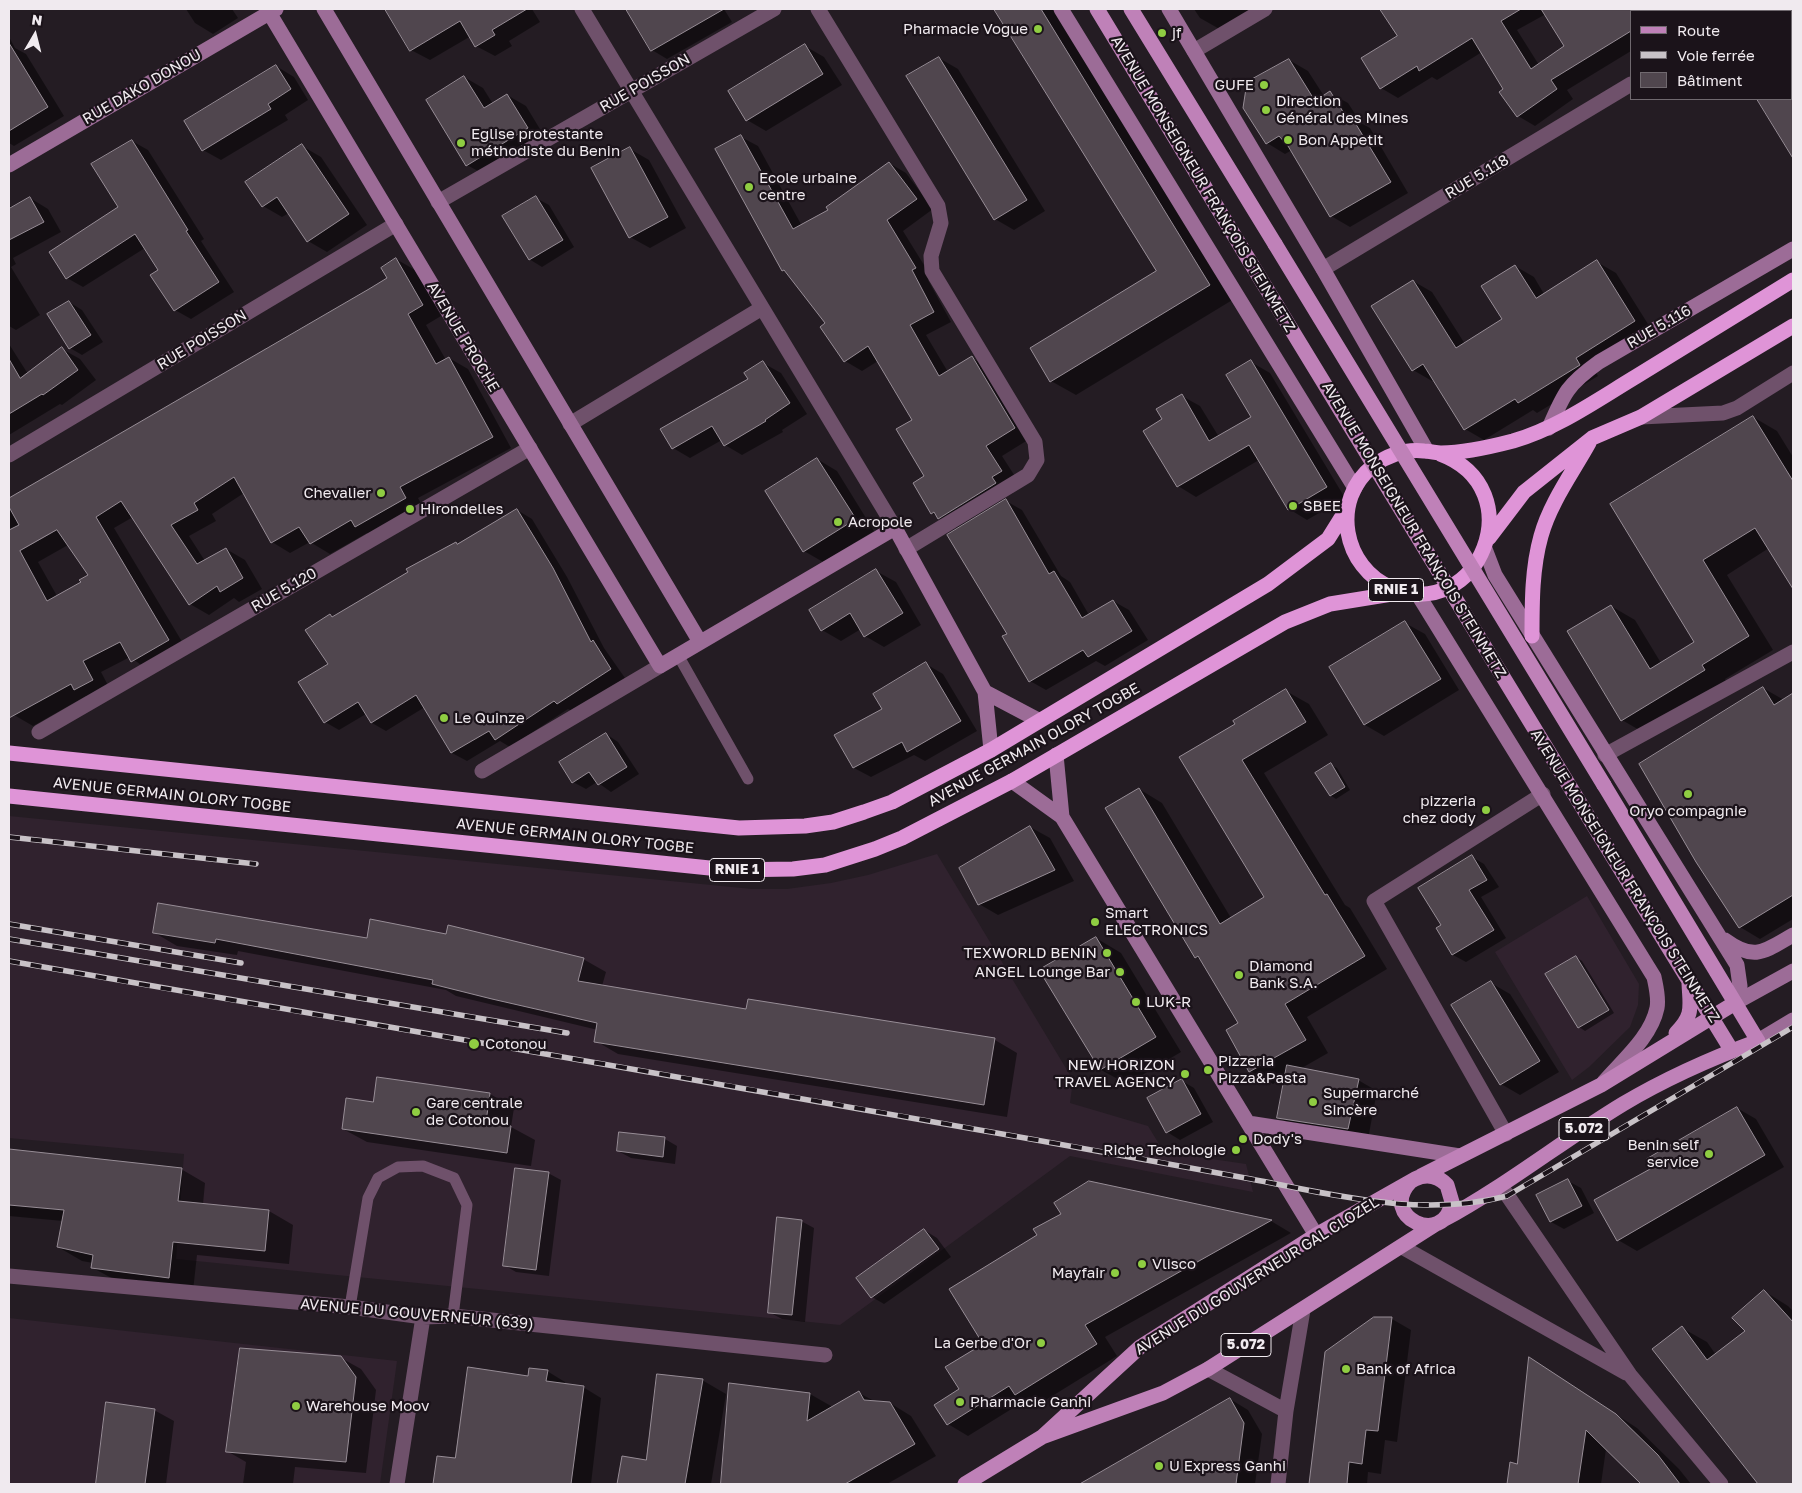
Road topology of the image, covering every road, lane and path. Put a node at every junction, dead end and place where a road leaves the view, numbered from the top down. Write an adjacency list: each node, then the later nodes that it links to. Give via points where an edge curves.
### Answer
1 (324, 9): 15 (street)
2 (582, 9): 13 (street)
3 (774, 9): 13 (street, RUE POISSON)
4 (818, 9): 34 (street, via 938,206 941,223 931,256 932,271 1034,442 1037,460 1028,475)
5 (1061, 9): 30 (street, AVENUE MONSEIGNEUR FRANÇOIS STEINMETZ)
6 (1097, 9): 57 (main road, AVENUE MONSEIGNEUR FRANÇOIS STEINMETZ, bridge)
7 (1131, 9): 58 (main road, AVENUE MONSEIGNEUR FRANÇOIS STEINMETZ, bridge)
8 (1169, 9): 11 (street)
9 (1264, 9): 11 (street)
10 (271, 10): 14 (street, RUE DAKO DONOU); 16 (street, AVENUE PROCHE)
11 (1194, 51): 18 (street)
12 (1630, 85): 18 (street, RUE 5.118)
13 (631, 91): 15 (street, RUE POISSON); 20 (street)
14 (9, 166)
15 (438, 202): 24 (street)
16 (396, 224): 27 (street, AVENUE PROCHE); 29 (street, RUE POISSON)
17 (1793, 249): 25 (street, RUE 5.116, via 1580,375 1563,393)
18 (1323, 269): 28 (street)
19 (1793, 280): 25 (highway, RNIE 1)
20 (762, 308): 24 (street); 32 (street)
21 (1793, 326): 23 (highway, RNIE 1)
22 (1793, 373): 23 (street, via 1737,408 1723,413)
23 (1641, 417): 26 (highway, RNIE 1)
24 (570, 424): 37 (street)
25 (1549, 428): 28 (highway, RNIE 1, via 1492,446)
26 (1592, 438): 33 (highway, RNIE 1, via 1524,492); 36 (highway, via 1541,535 1532,583)
27 (530, 448): 40 (street, AVENUE PROCHE); 43 (street, RUE 5.120)
28 (1433, 452): 30 (highway, RNIE 1, via 1407,451 1389,456 1366,472); 33 (highway, RNIE 1, via 1464,466 1481,487 1490,513)
29 (9, 455)
30 (1354, 488): 31 (highway, RNIE 1)
31 (1348, 507): 35 (highway, RNIE 1, via 1348,538 1357,559 1372,577 1392,589); 42 (highway, AVENUE GERMAIN OLORY TOGBE / RNIE 1, via 1328,539 1284,573)
32 (895, 528): 34 (street); 37 (street)
33 (1486, 544): 35 (highway, RNIE 1, via 1471,570 1458,582 1443,589); 36 (street, via 1495,576)
34 (906, 549): 41 (street)
35 (1411, 593): 46 (highway, AVENUE GERMAIN OLORY TOGBE / RNIE 1, via 1330,604 1285,622); 51 (street, AVENUE MONSEIGNEUR FRANÇOIS STEINMETZ)
36 (1532, 636): 47 (street)
37 (700, 642): 39 (street)
38 (1793, 652): 47 (street)
39 (678, 655): 40 (street); 49 (lane)
40 (660, 666): 48 (street)
41 (985, 692): 42 (street); 44 (street)
42 (1038, 720): 44 (highway, AVENUE GERMAIN OLORY TOGBE / RNIE 1)
43 (39, 732)
44 (991, 750): 45 (highway, AVENUE GERMAIN OLORY TOGBE / RNIE 1, via 892,802 833,822 747,828)
45 (9, 753)
46 (1056, 755): 50 (highway, AVENUE GERMAIN OLORY TOGBE / RNIE 1); 53 (street)
47 (1605, 755): 55 (street)
48 (482, 771)
49 (748, 779)
50 (1012, 781): 52 (highway, AVENUE GERMAIN OLORY TOGBE / RNIE 1, via 875,849 825,864 763,870 729,870); 53 (street)
51 (1542, 794): 64 (street, AVENUE MONSEIGNEUR FRANÇOIS STEINMETZ, via 1654,977 1658,994 1657,1008 1642,1038); 66 (street, via 1374,901)
52 (9, 796)
53 (1062, 817): 65 (street)
54 (1793, 935): 55 (street, via 1753,953 1740,951)
55 (1719, 936): 58 (street, via 1737,965 1740,986)
56 (1793, 971): 58 (street, AVENUE DU GOUVERNEUR GAL CLOZEL / 5.072)
57 (1689, 981): 59 (main road, AVENUE MONSEIGNEUR FRANÇOIS STEINMETZ); 62 (main road, via 1688,1021)
58 (1735, 1003): 59 (main road, AVENUE DU GOUVERNEUR GAL CLOZEL / 5.072); 61 (main road, AVENUE MONSEIGNEUR FRANÇOIS STEINMETZ)
59 (1712, 1016): 62 (main road, AVENUE DU GOUVERNEUR GAL CLOZEL / 5.072); 63 (main road, AVENUE MONSEIGNEUR FRANÇOIS STEINMETZ)
60 (1793, 1020): 61 (street, AVENUE DU GOUVERNEUR GAL CLOZEL / 5.072)
61 (1758, 1041): 63 (main road, AVENUE DU GOUVERNEUR GAL CLOZEL / 5.072)
62 (1663, 1046): 64 (main road, AVENUE DU GOUVERNEUR GAL CLOZEL / 5.072)
63 (1732, 1051): 69 (main road, AVENUE DU GOUVERNEUR GAL CLOZEL / 5.072, via 1624,1104)
64 (1601, 1085): 66 (main road, AVENUE DU GOUVERNEUR GAL CLOZEL / 5.072)
65 (1248, 1123): 67 (street); 71 (street)
66 (1506, 1134): 67 (main road, AVENUE DU GOUVERNEUR GAL CLOZEL / 5.072)
67 (1460, 1156): 68 (main road, AVENUE DU GOUVERNEUR GAL CLOZEL / 5.072)
68 (1414, 1180): 70 (main road, via 1402,1195 1405,1214 1419,1224); 70 (main road, via 1429,1176 1438,1178 1448,1187 1452,1205); 71 (main road, AVENUE DU GOUVERNEUR GAL CLOZEL / 5.072)
69 (1501, 1186): 70 (main road, AVENUE DU GOUVERNEUR GAL CLOZEL / 5.072); 80 (street)
70 (1439, 1222): 72 (main road, AVENUE DU GOUVERNEUR GAL CLOZEL / 5.072)
71 (1316, 1235): 82 (main road, AVENUE DU GOUVERNEUR GAL CLOZEL / 5.072, via 1140,1347)
72 (1402, 1247): 75 (main road, AVENUE DU GOUVERNEUR GAL CLOZEL / 5.072); 80 (street)
73 (9, 1276): 74 (street, AVENUE DU GOUVERNEUR (639))
74 (350, 1307): 76 (lane, via 368,1198 378,1178 398,1167 424,1166 454,1178 467,1205); 77 (street, AVENUE DU GOUVERNEUR (639))
75 (1303, 1310): 79 (main road, AVENUE DU GOUVERNEUR GAL CLOZEL / 5.072); 81 (street)
76 (453, 1316): 77 (street, AVENUE DU GOUVERNEUR (639)); 78 (street, AVENUE DU GOUVERNEUR (639))
77 (423, 1317): 83 (street)
78 (825, 1355)
79 (1208, 1369): 81 (street); 82 (main road, AVENUE DU GOUVERNEUR GAL CLOZEL / 5.072, via 1163,1393)
80 (1630, 1375): 86 (street)
81 (1286, 1411): 85 (street)
82 (1042, 1437): 84 (main road, AVENUE DU GOUVERNEUR GAL CLOZEL / 5.072)
83 (398, 1484)
84 (965, 1484)
85 (1278, 1484)
86 (1721, 1484)

